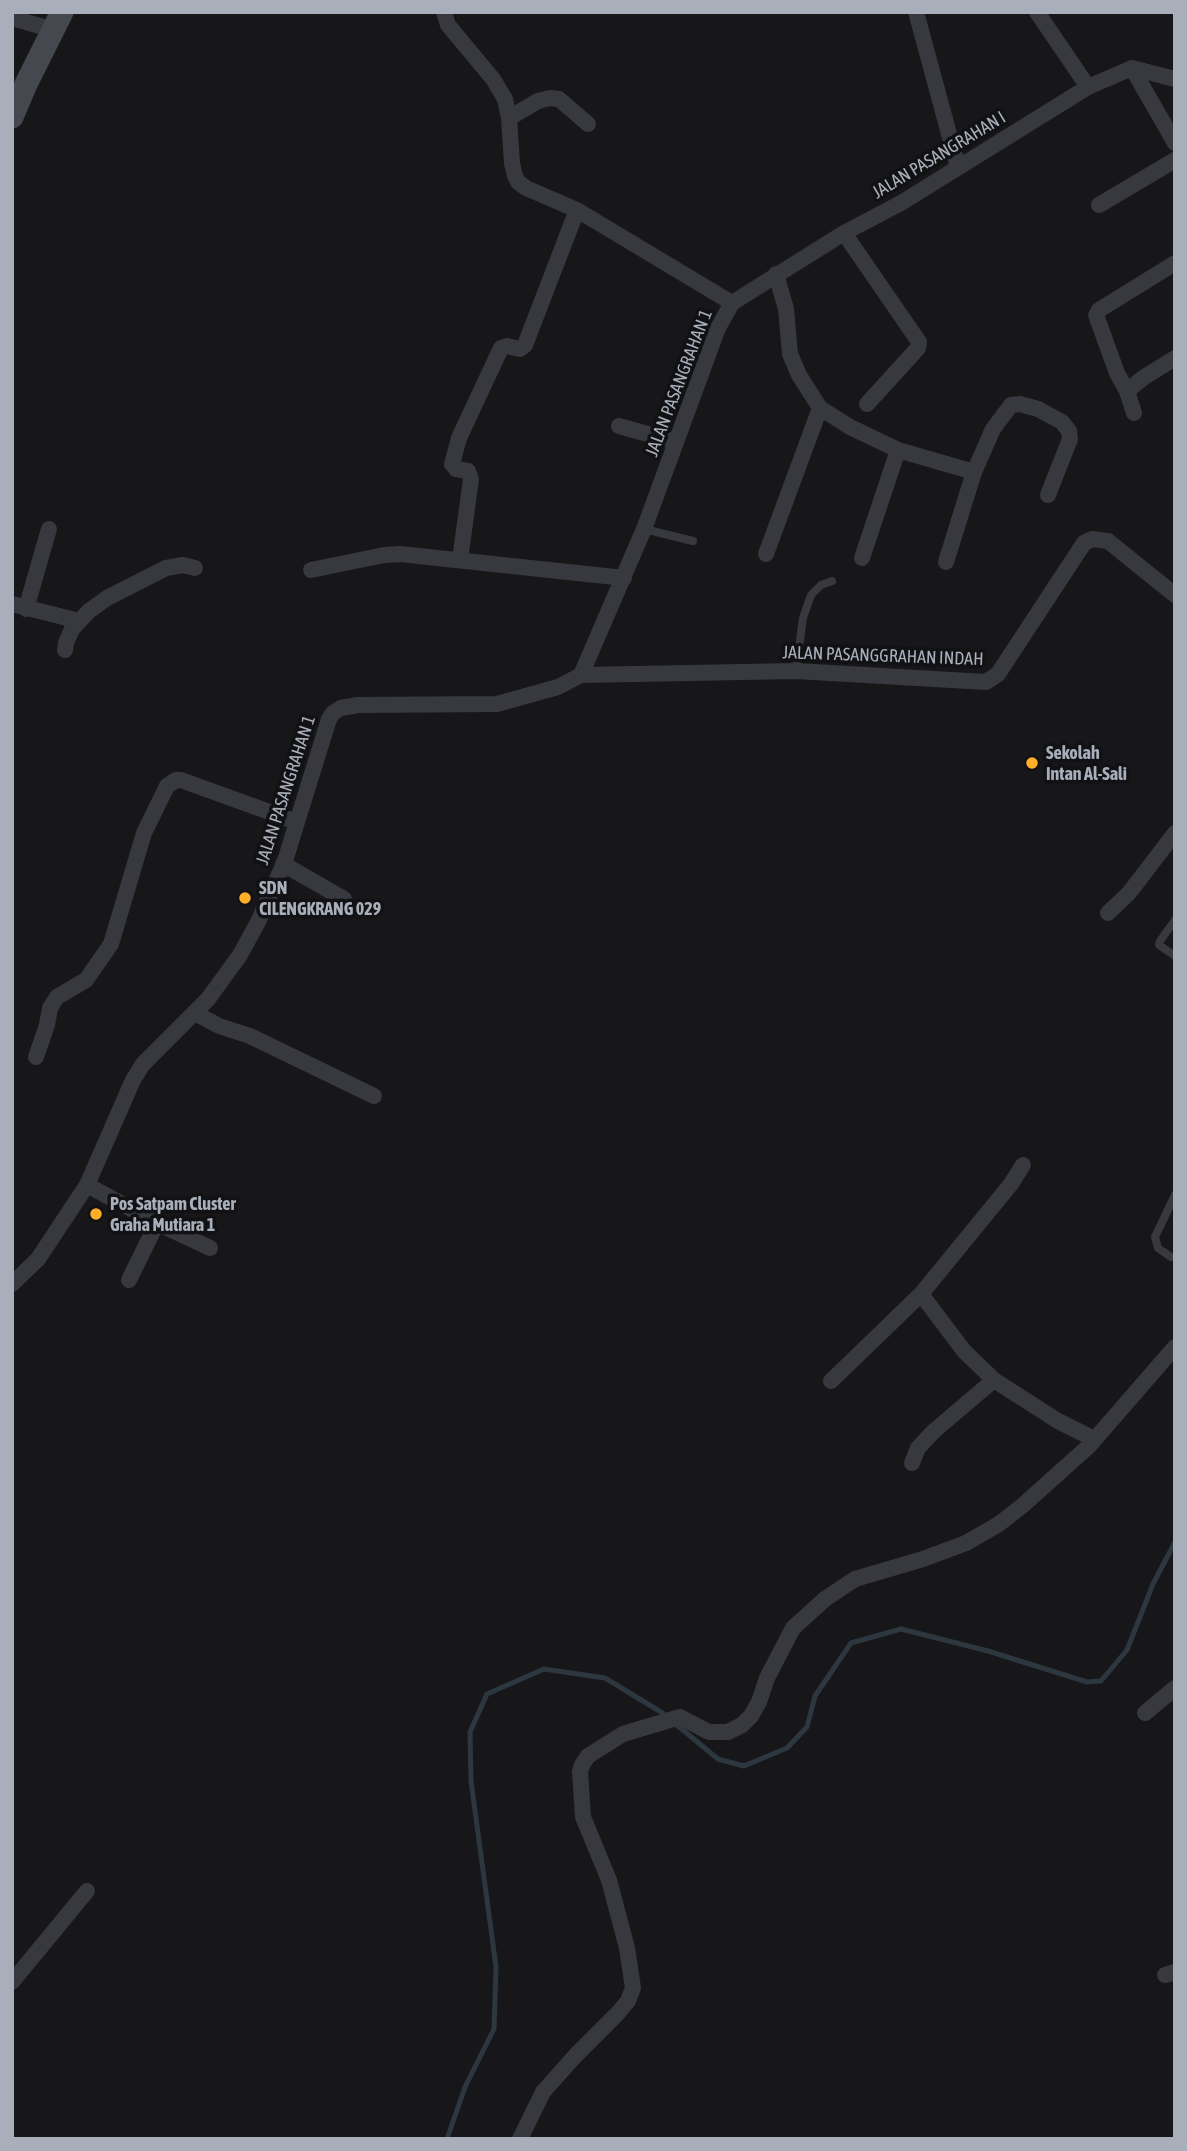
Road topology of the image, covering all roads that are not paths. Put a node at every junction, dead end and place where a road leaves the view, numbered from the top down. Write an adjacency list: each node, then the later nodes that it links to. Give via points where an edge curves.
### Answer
1 (444, 12): 10 (street, via 449,25 493,79 505,99)
2 (916, 12): 14 (street)
3 (1037, 12): 8 (street)
4 (12, 18): 5 (street)
5 (58, 21): 9 (street)
6 (1132, 68): 7 (street); 8 (street, JALAN PASANGRAHAN I); 12 (street)
7 (1175, 79)
8 (1088, 87): 14 (street, JALAN PASANGRAHAN I)
9 (15, 103)
10 (509, 118): 11 (street, via 550,98 559,99); 16 (street, via 518,181)
11 (588, 124)
12 (1175, 143)
13 (1175, 160): 15 (street)
14 (958, 167): 17 (street, JALAN PASANGRAHAN I)
15 (1100, 205)
16 (577, 210): 20 (street); 36 (street, via 525,345 501,348 459,438 452,464 468,471 471,479)
17 (845, 233): 19 (street, JALAN PASANGRAHAN I); 23 (street, via 919,345)
18 (1175, 263): 22 (street, via 1096,315)
19 (776, 274): 20 (street, JALAN PASANGRAHAN I); 24 (street, via 786,309 790,354)
20 (732, 303): 27 (street, JALAN PASANGRAHAN 1, via 718,328)
21 (1175, 358): 22 (street)
22 (1127, 391): 25 (street)
23 (867, 404)
24 (820, 408): 28 (street); 34 (street)
25 (1134, 413)
26 (619, 426): 27 (street)
27 (676, 442): 32 (street, JALAN PASANGRAHAN 1)
28 (898, 450): 29 (street); 35 (street)
29 (974, 472): 30 (street, via 999,419 1011,405 1038,409 1062,422 1070,439); 37 (street)
30 (1048, 495)
31 (49, 529): 43 (street)
32 (644, 529): 33 (lane); 40 (street, JALAN PASANGRAHAN 1)
33 (693, 541)
34 (766, 554)
35 (862, 558)
36 (460, 560): 39 (street, via 384,555); 40 (street)
37 (946, 562)
38 (195, 568): 44 (street, via 175,566 157,572 107,598)
39 (311, 570)
40 (624, 578): 47 (street, JALAN PASANGRAHAN 1)
41 (832, 581): 46 (lane, via 811,595)
42 (1175, 595): 46 (street, JALAN PASANGGRAHAN INDAH, via 1108,541 1092,539 1084,544 994,678 986,682)
43 (19, 607): 44 (street)
44 (79, 621): 45 (street)
45 (65, 650)
46 (796, 671): 47 (street, JALAN PASANGGRAHAN INDAH)
47 (581, 675): 48 (street, JALAN PASANGRAHAN 1, via 558,687 497,704 358,705 336,710 329,719)
48 (296, 822): 50 (street, JALAN PASANGRAHAN 1); 56 (street, via 181,780 167,786 144,832 111,944 86,980 57,997)
49 (1175, 833): 52 (street)
50 (283, 864): 51 (street); 55 (street, JALAN PASANGRAHAN 1, via 240,955)
51 (344, 899)
52 (1108, 914)
53 (1175, 920): 54 (lane, via 1159,945)
54 (1175, 956)
55 (195, 1013): 57 (street); 59 (street, JALAN PASANGRAHAN 1, via 143,1064)
56 (36, 1057)
57 (374, 1096)
58 (1023, 1165): 66 (street)
59 (87, 1185): 61 (street); 65 (street, JALAN PASANGRAHAN 1, via 38,1259)
60 (1175, 1195): 63 (lane, via 1154,1237 1158,1248)
61 (157, 1223): 62 (street); 64 (street)
62 (210, 1248)
63 (1171, 1257)
64 (128, 1280)
65 (12, 1284)
66 (921, 1294): 68 (street, via 964,1351); 69 (street)
67 (1175, 1347): 70 (street)
68 (994, 1380): 70 (street, via 1058,1422); 71 (street, via 934,1431)
69 (831, 1381)
70 (1094, 1439): 76 (street, via 999,1524 955,1547 855,1579 825,1599 793,1628 759,1702 742,1725 729,1732 709,1732 680,1717 623,1734 588,1756 580,1772 583,1817 609,1880 633,1988 618,2013 543,2092)
71 (912, 1463)
72 (1175, 1688): 73 (street)
73 (1145, 1713)
74 (87, 1891): 75 (street)
75 (12, 1982)
76 (520, 2139)

